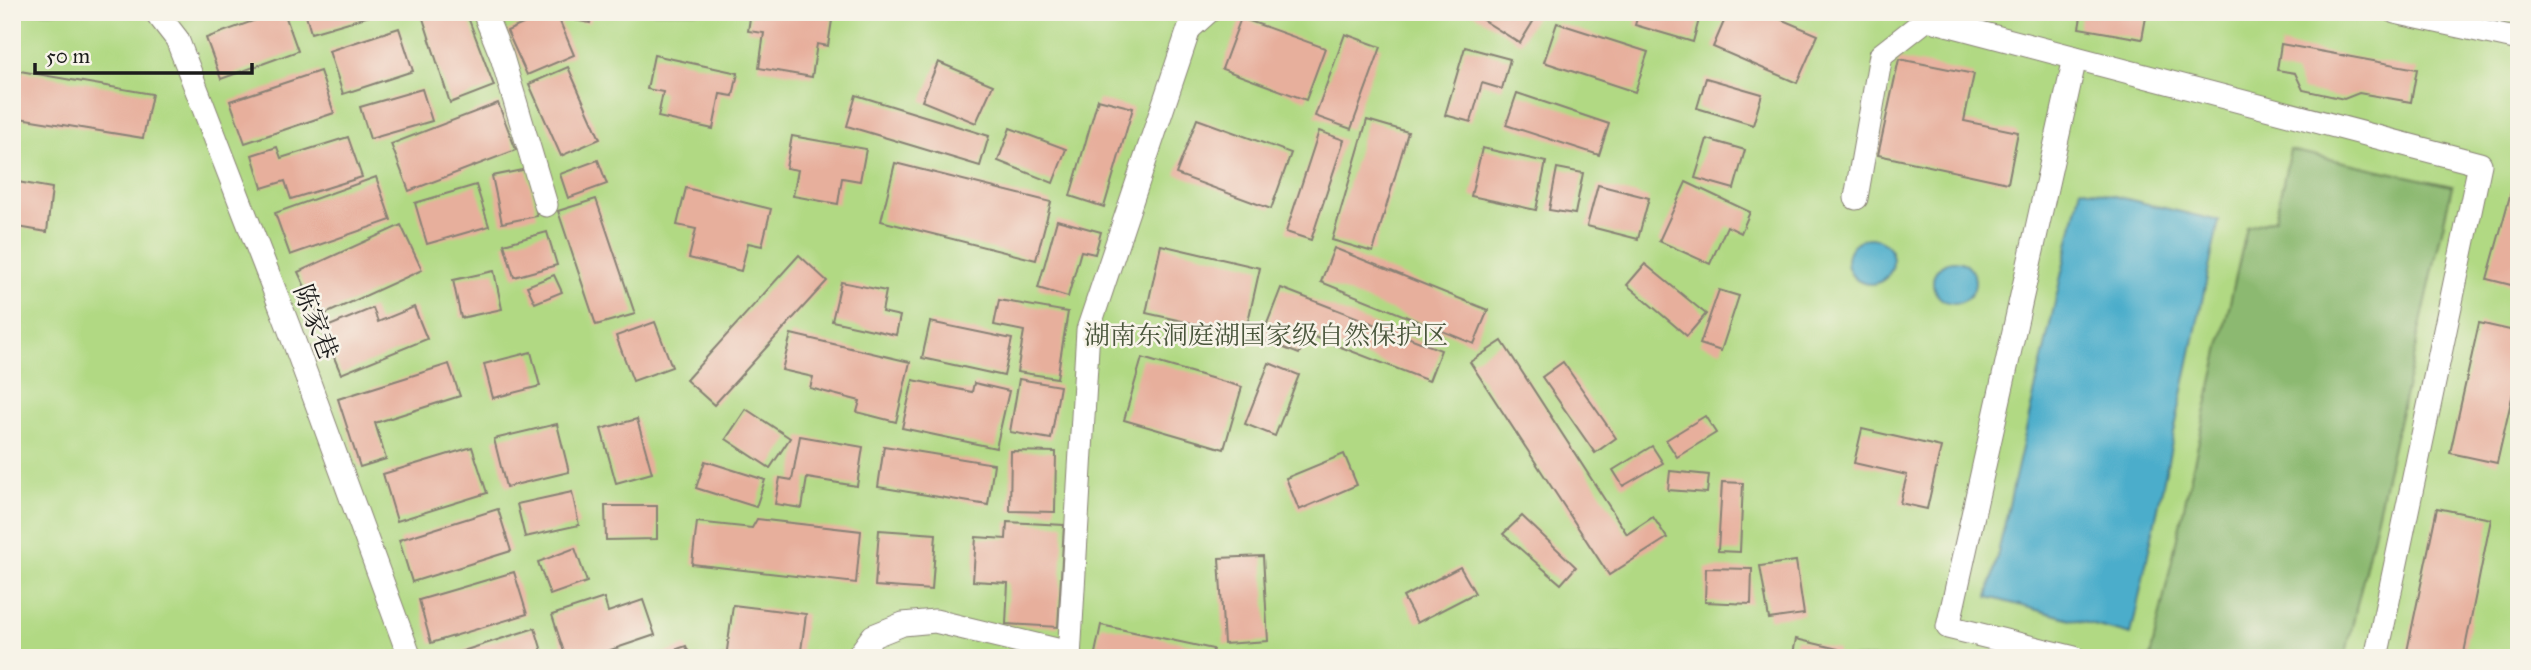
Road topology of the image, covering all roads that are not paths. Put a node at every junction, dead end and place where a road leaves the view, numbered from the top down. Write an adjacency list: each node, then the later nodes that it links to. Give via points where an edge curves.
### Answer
1 (156, 12): 10 (street, 陈家巷, via 177,39)
2 (484, 12): 8 (street)
3 (1208, 12): 9 (street, via 1189,29 1088,330)
4 (2395, 12): 5 (street)
5 (2519, 39)
6 (2075, 58): 7 (street, via 1927,19 1881,55); 12 (street, via 1948,628); 13 (street, via 2480,164)
7 (1856, 198)
8 (546, 205)
9 (1069, 655): 11 (street, via 935,621 903,624 873,636)
10 (410, 658)
11 (857, 658)
12 (2074, 658)
13 (2376, 658)

